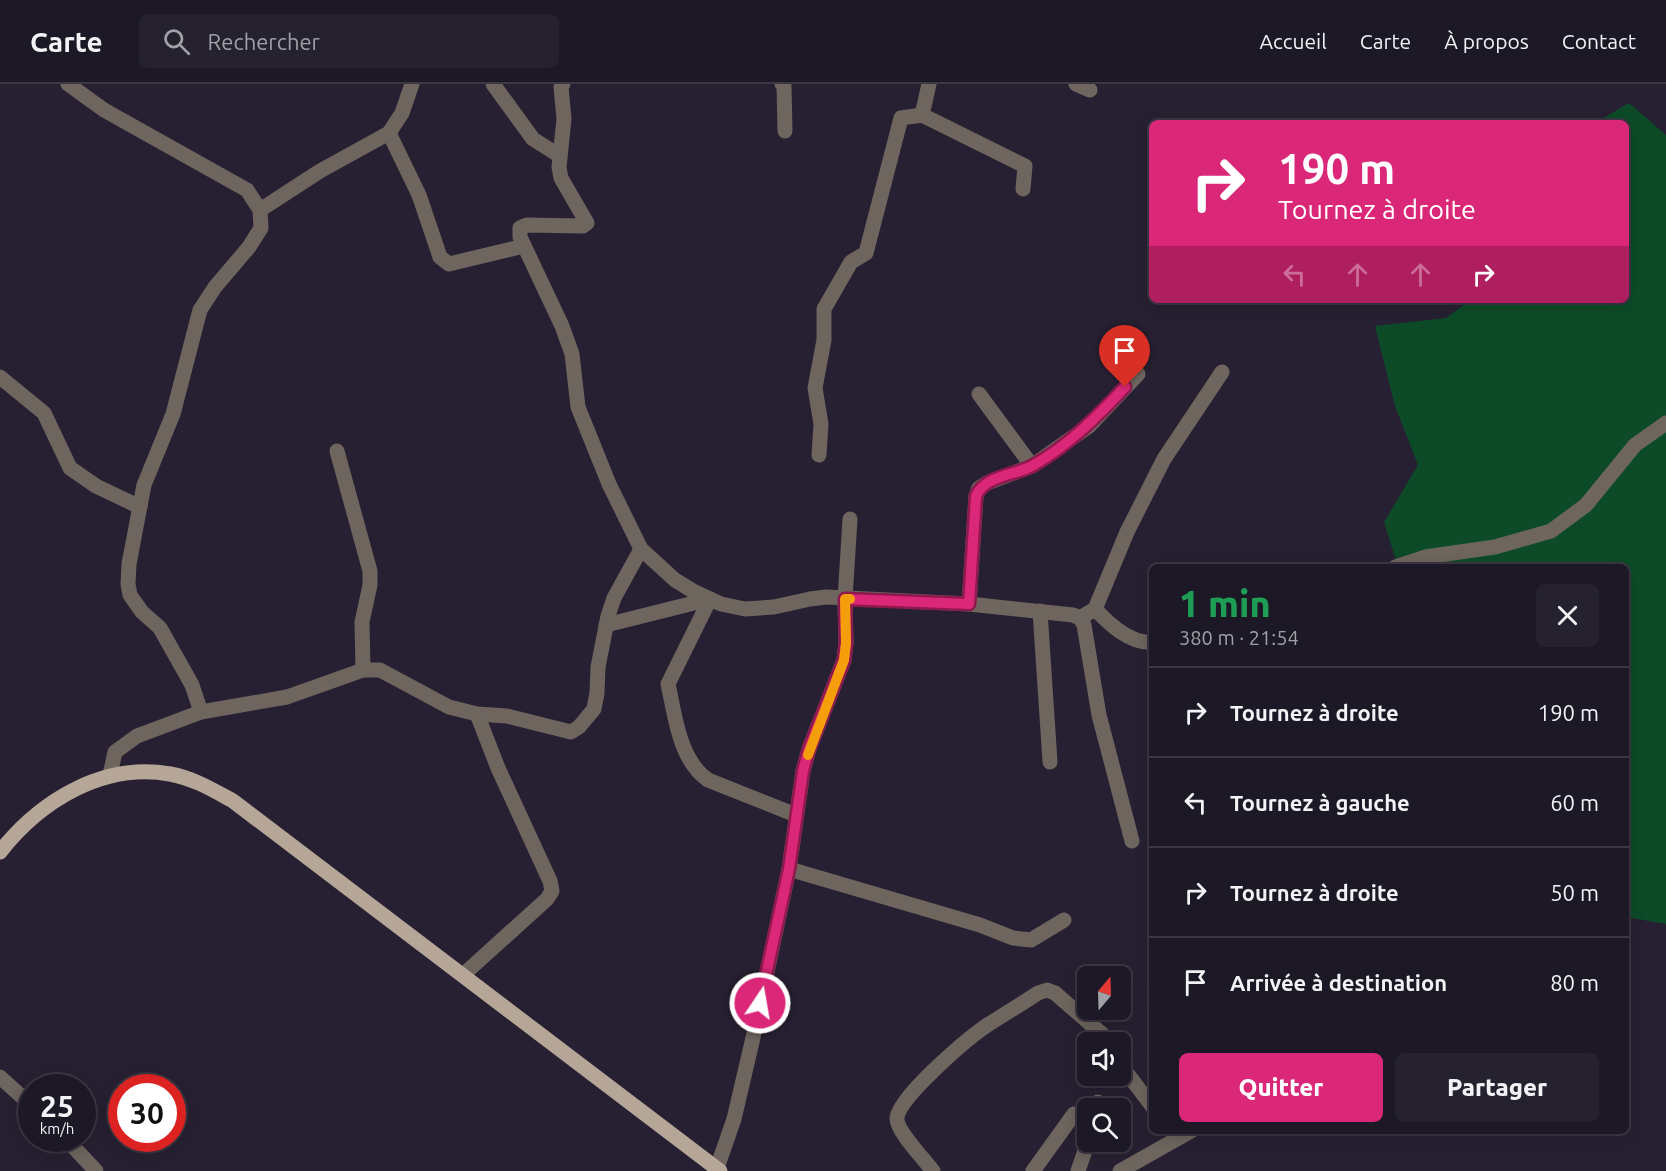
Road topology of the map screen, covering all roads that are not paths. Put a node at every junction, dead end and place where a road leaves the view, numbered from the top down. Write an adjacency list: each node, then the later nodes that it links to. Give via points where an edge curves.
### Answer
1 (68, 84): 12 (street, via 105,110 247,190)
2 (412, 84): 9 (street, via 402,113)
3 (493, 84): 10 (street, via 533,139)
4 (563, 84): 10 (street)
5 (782, 84): 8 (street)
6 (928, 84): 7 (street)
7 (922, 115): 11 (street, via 1025,166); 20 (street, via 901,118 866,254 851,262 824,309 824,340 815,388 821,424)
8 (785, 131)
9 (388, 133): 12 (street); 13 (street, via 419,195 440,258 449,264)
10 (560, 156): 13 (street, via 561,178 587,223 527,225 520,228)
11 (1023, 189)
12 (261, 210): 22 (street, via 261,228 200,310 173,414 144,485)
13 (524, 246): 24 (street, via 572,354 578,407)
14 (1222, 372): 29 (street, via 1164,459 1127,532)
15 (1138, 374): 21 (street, via 1089,426)
16 (0, 377): 22 (street, via 45,413 70,468 96,486)
17 (979, 394): 21 (street)
18 (1666, 423): 25 (street, via 1635,445 1586,505 1551,531)
19 (337, 451): 34 (street, via 370,571 362,622)
20 (819, 455)
21 (1032, 466): 28 (street, via 979,488)
22 (140, 507): 35 (street, via 129,564 130,595 160,628 192,685)
23 (850, 519): 27 (street)
24 (641, 549): 26 (street, via 675,580); 32 (street, via 615,598)
25 (1426, 562)
26 (710, 599): 27 (street, via 745,609 810,598); 32 (street); 39 (street, via 668,684 682,744 708,780)
27 (845, 599): 28 (street); 39 (street, via 844,660 809,749)
28 (969, 604): 30 (street)
29 (1095, 609): 31 (street); 33 (street, via 1113,629)
30 (1040, 611): 31 (street); 37 (street)
31 (1080, 618): 40 (street, via 1098,715)
32 (606, 625): 36 (street, via 594,709 579,727 571,732 507,716)
33 (1149, 642)
34 (363, 670): 35 (street, via 287,697); 36 (street, via 380,670 449,707)
35 (201, 712): 38 (street, via 137,736 115,752)
36 (477, 714): 44 (street, via 552,891)
37 (1050, 762)
38 (110, 775): 41 (main road, via 61,796 16,831); 44 (main road, via 144,771 171,774 200,783 233,801)
39 (796, 815): 42 (street)
40 (1132, 840)
41 (0, 852)
42 (789, 869): 43 (street, via 1013,938 1031,940); 54 (street, via 734,1119)
43 (1064, 920)
44 (462, 975): 54 (main road)
45 (1100, 1032): 56 (street, via 1047,990 982,1029 915,1087 901,1106 897,1118 901,1130)
46 (0, 1077): 48 (street)
47 (1131, 1078): 49 (street)
48 (18, 1093)
49 (1149, 1102)
50 (1074, 1114): 57 (street)
51 (1174, 1135): 59 (street)
52 (78, 1152): 55 (street)
53 (1085, 1152): 58 (street)
54 (717, 1170)
55 (96, 1171)
56 (933, 1171)
57 (1034, 1171)
58 (1078, 1171)
59 (1120, 1171)

